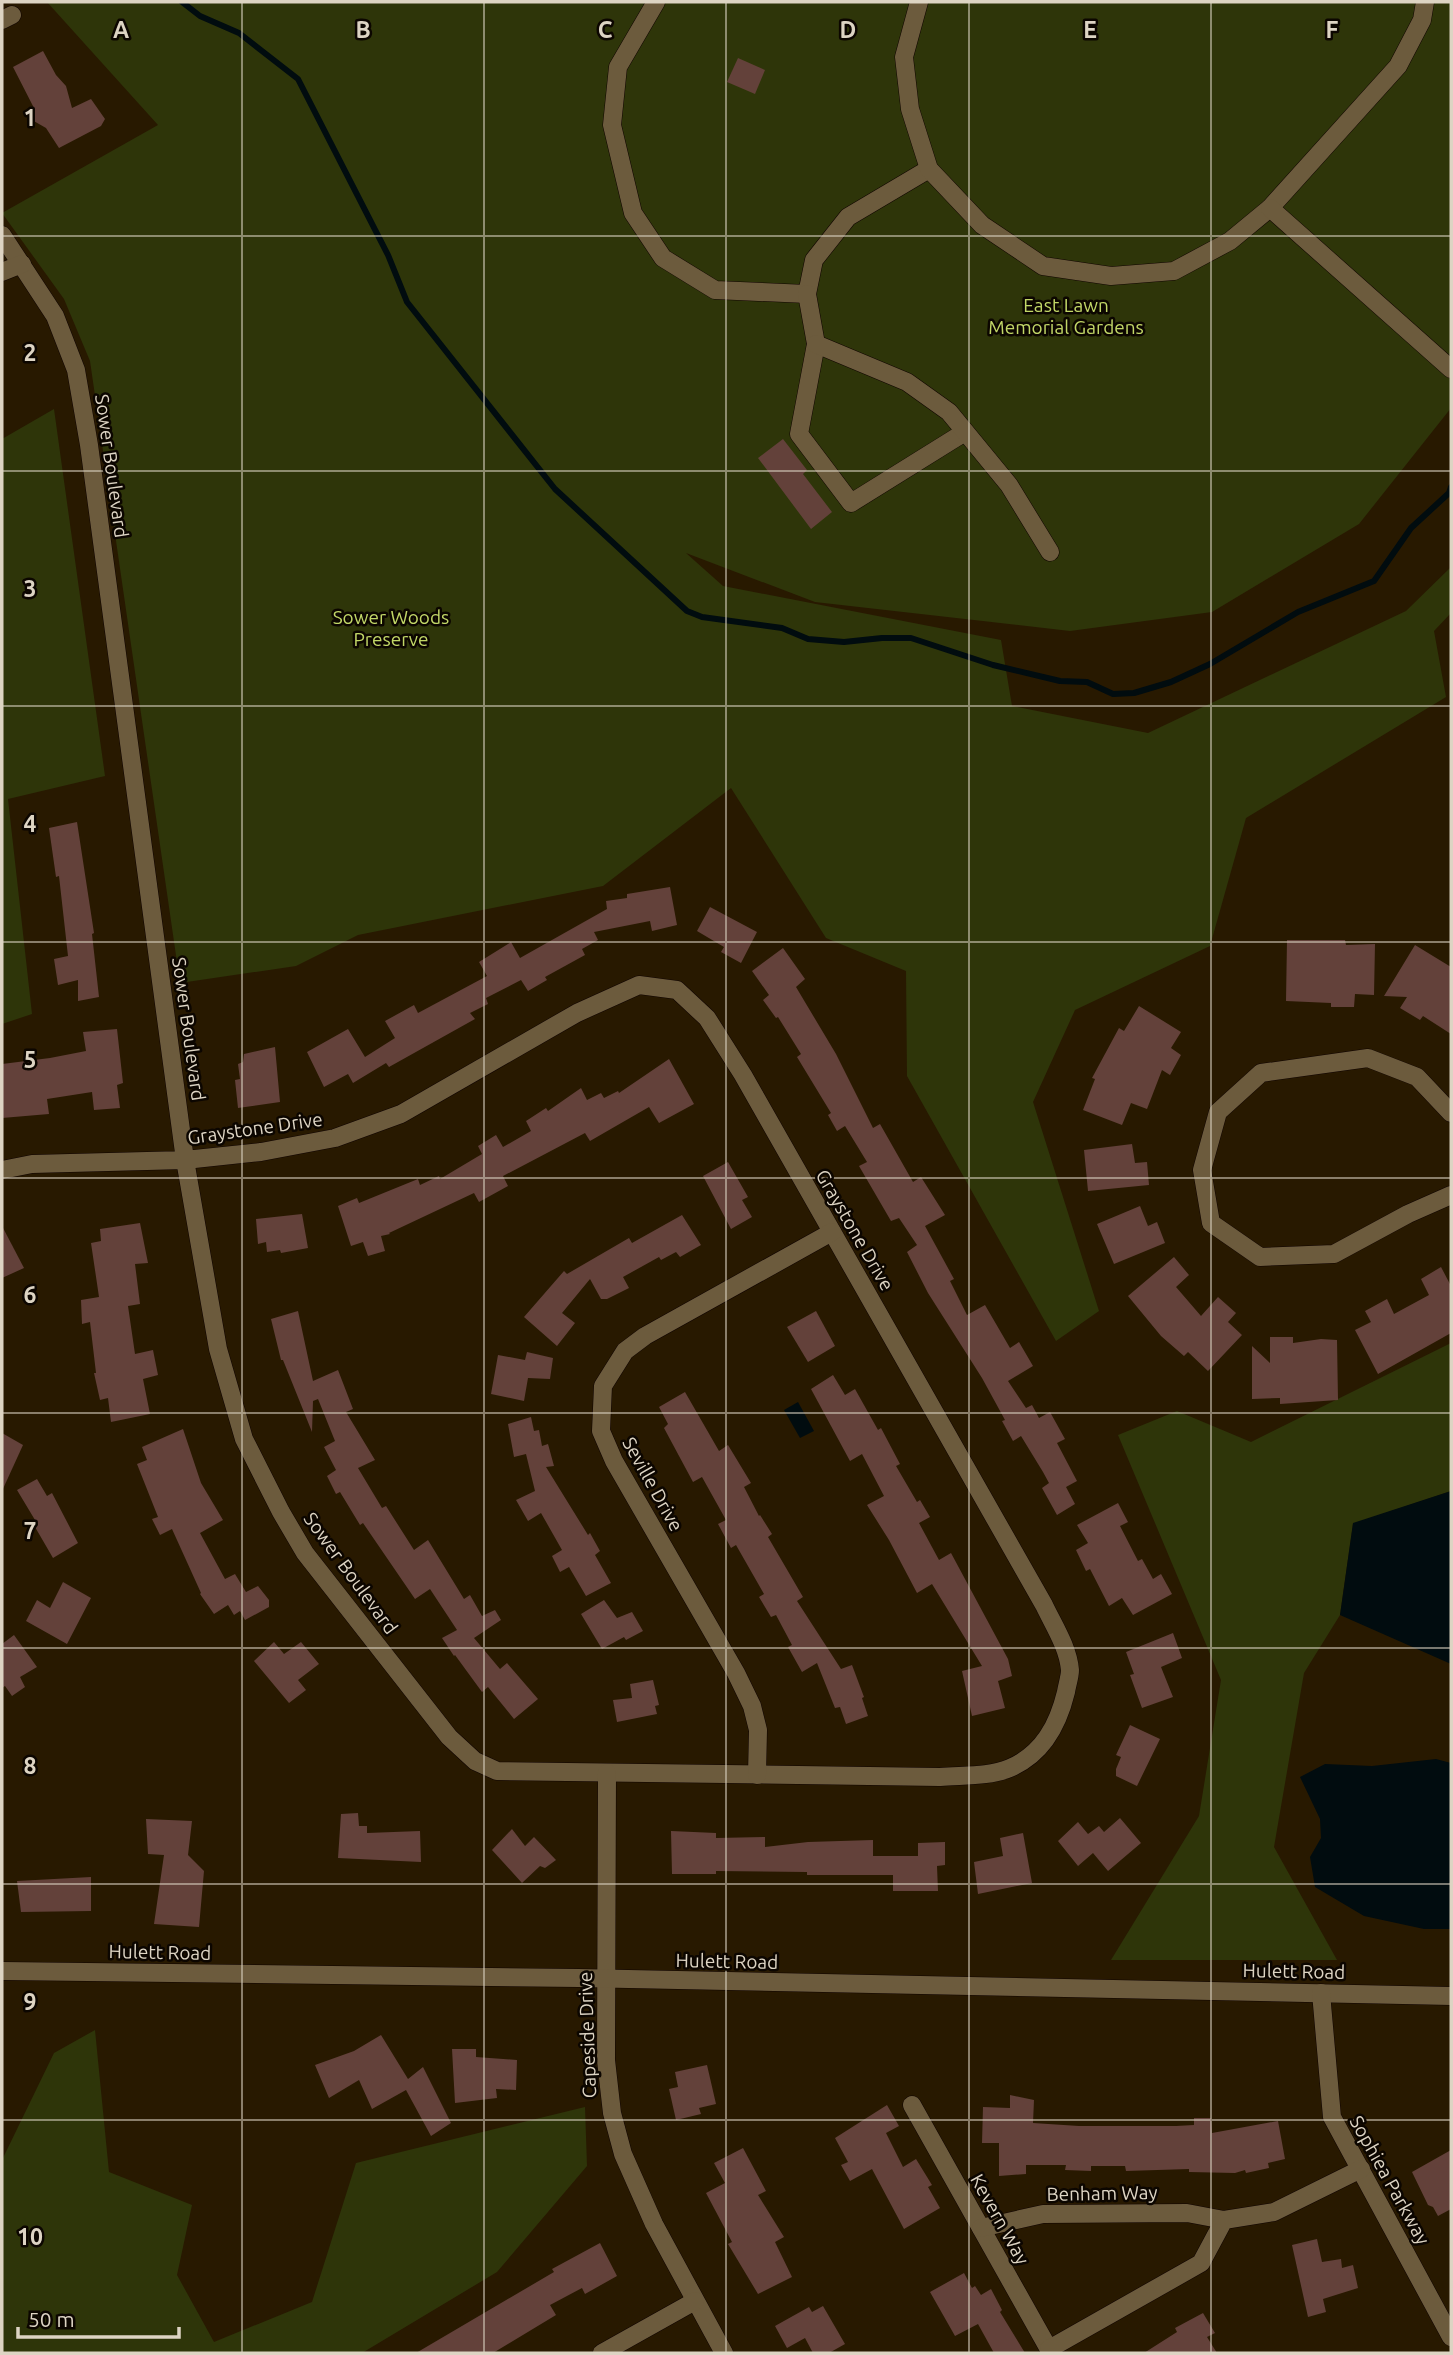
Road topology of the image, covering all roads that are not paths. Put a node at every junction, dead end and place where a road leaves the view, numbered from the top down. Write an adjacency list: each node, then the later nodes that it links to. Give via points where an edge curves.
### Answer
1 (656, 2): 9 (street, via 618,67 612,125 633,214 663,258 715,290)
2 (919, 2): 4 (street, via 904,57 909,109)
3 (1425, 2): 5 (street, via 1422,20 1398,66)
4 (929, 169): 5 (street, via 982,225 1043,266 1111,276 1174,271 1230,241); 9 (street, via 848,216 814,260)
5 (1270, 208): 11 (street)
6 (2, 235): 7 (street, Sower Boulevard)
7 (22, 264): 8 (street); 15 (street, Sower Boulevard, via 55,316 76,370)
8 (2, 272)
9 (807, 294): 10 (street)
10 (816, 344): 12 (street, via 907,382 949,412); 12 (street, via 799,434 851,503)
11 (1451, 369)
12 (965, 432): 13 (street, via 1009,485)
13 (1050, 552)
14 (1451, 1113): 17 (street, via 1417,1077 1368,1058 1261,1073 1218,1112 1202,1170 1211,1223 1260,1257 1334,1254)
15 (185, 1160): 16 (street, Graystone Drive, via 32,1164); 18 (street, Graystone Drive, via 335,1138 401,1114 577,1013 639,985 677,990 707,1018); 19 (street, Sower Boulevard, via 218,1349 244,1439 305,1553 449,1737 475,1761 497,1771)
16 (2, 1170)
17 (1451, 1195)
18 (832, 1232): 20 (street, Seville Drive, via 645,1336 625,1351 603,1386 601,1431 614,1461 752,1706 758,1730); 20 (street, Graystone Drive, via 1044,1605 1065,1648 1070,1672 1050,1736 1030,1757 1009,1769 940,1777)
19 (607, 1773): 20 (street, Graystone Drive); 22 (street, Capeside Drive)
20 (757, 1775)
21 (2, 1971): 22 (street, Hulett Road)
22 (605, 1979): 23 (street, Hulett Road); 29 (street, Capeside Drive, via 608,2086 617,2134 654,2224)
23 (1321, 1993): 24 (street, Hulett Road); 26 (street, Sophiea Parkway, via 1332,2117)
24 (1451, 1996)
25 (912, 2105): 28 (street, Kevern Way)
26 (1361, 2169): 27 (street, Benham Way, via 1274,2212); 30 (street, Sophiea Parkway)
27 (1224, 2220): 28 (street, Benham Way, via 1187,2213 1043,2214); 31 (street, via 1200,2263)
28 (981, 2228): 31 (street, Kevern Way)
29 (695, 2301): 32 (street); 33 (street, Capeside Drive)
30 (1451, 2337)
31 (1050, 2351)
32 (601, 2353)
33 (724, 2353)

